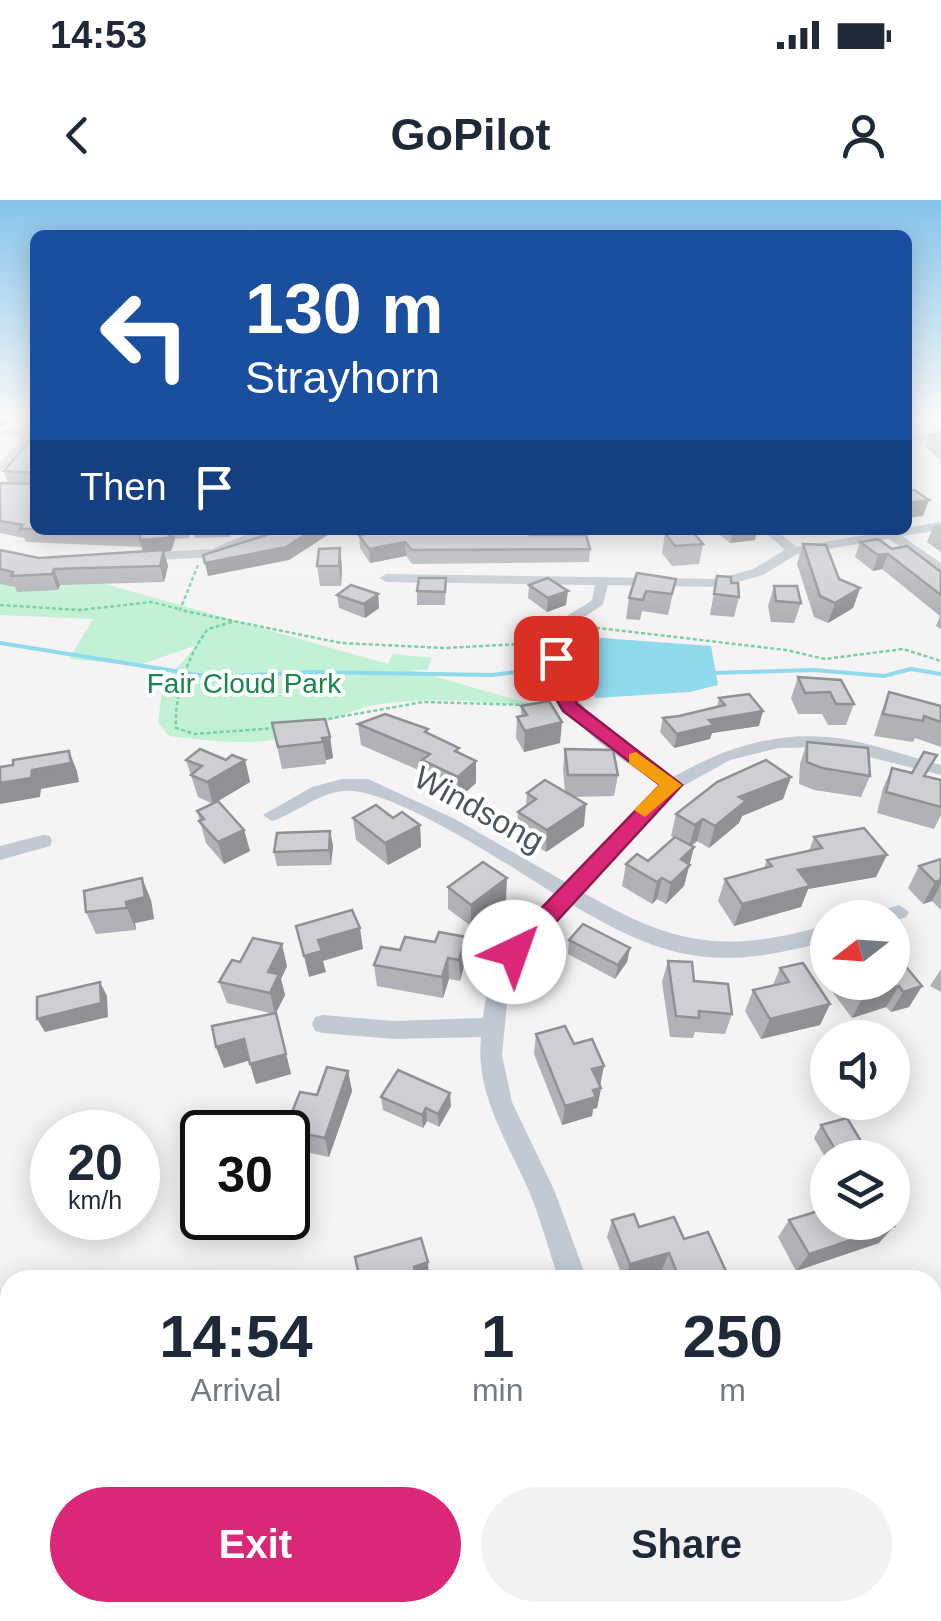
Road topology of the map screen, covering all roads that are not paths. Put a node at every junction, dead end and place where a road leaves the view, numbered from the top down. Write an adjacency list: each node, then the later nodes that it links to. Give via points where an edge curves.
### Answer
1 (941, 526): 2 (street)
2 (912, 531)
3 (257, 535): 9 (street, via 202,555)
4 (775, 535): 8 (street)
5 (883, 535): 8 (street)
6 (891, 535): 10 (street)
7 (812, 540): 8 (street)
8 (789, 548): 12 (street, via 745,578 719,583)
9 (130, 557)
10 (941, 569)
11 (386, 578): 12 (street)
12 (602, 579): 14 (street, via 602,599 566,624 561,692 570,708)
13 (941, 770): 14 (street, via 830,742 778,743 724,756)
14 (672, 785): 18 (street)
15 (272, 815): 18 (street, Windsong, via 317,789 368,785)
16 (42, 841): 17 (street)
17 (0, 852)
18 (568, 895): 19 (street, Windsong, via 665,942 714,951); 21 (street, via 514,952)
19 (810, 938)
20 (323, 1024): 21 (street)
21 (491, 1027): 22 (street, via 500,1103)
22 (569, 1270)

